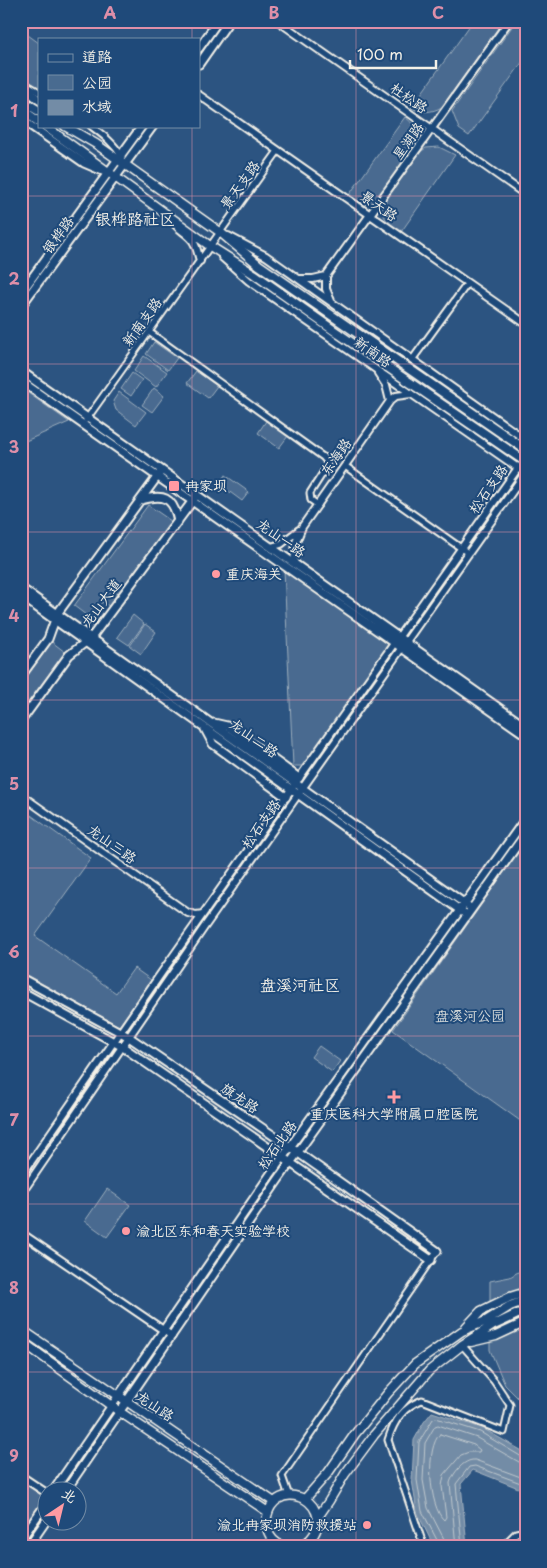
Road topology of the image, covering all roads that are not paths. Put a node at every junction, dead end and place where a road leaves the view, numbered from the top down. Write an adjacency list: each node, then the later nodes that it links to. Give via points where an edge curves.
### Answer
1 (218, 21): 5 (main road)
2 (230, 21): 6 (main road)
3 (278, 21): 25 (street, 杜松路)
4 (509, 21): 25 (street, 星湖路)
5 (200, 47)
6 (200, 63)
7 (21, 80): 9 (street)
8 (21, 85): 13 (main road)
9 (38, 91)
10 (21, 92): 14 (main road)
11 (200, 96): 27 (street, 景天路)
12 (21, 100): 16 (main road)
13 (38, 101)
14 (38, 101)
15 (21, 109): 18 (main road)
16 (38, 110)
17 (21, 119): 29 (main road, via 84,163)
18 (38, 121)
19 (47, 128): 29 (main road, 新南路)
20 (68, 128): 26 (main road, 新南路)
21 (75, 128): 26 (main road)
22 (94, 128): 28 (street, via 107,138)
23 (141, 128): 28 (main road)
24 (151, 128): 28 (main road)
25 (432, 129): 30 (street, 杜松路); 31 (street, 星湖路)
26 (96, 144): 28 (main road, 新南路)
27 (278, 150): 31 (street, 景天路); 33 (street, 景天支路)
28 (121, 160): 29 (main road); 33 (main road, 新南路)
29 (112, 175): 32 (main road, 新南路); 39 (main road, 银桦路); 41 (main road, 银桦路)
30 (526, 195)
31 (370, 215): 36 (street, 星湖路); 38 (street, 景天路)
32 (170, 217): 34 (main road, 新南路); 35 (street, via 174,226 192,239)
33 (220, 232): 34 (street, 新南支路); 37 (street, 新南路, via 266,256); 52 (main road, 新南路, via 259,265)
34 (210, 246): 35 (street, 新南支路); 45 (street, 新南路, via 249,281); 54 (main road, 新南路, bridge)
35 (200, 260): 43 (street, 新南支路)
36 (326, 276): 37 (street, via 313,280); 40 (street)
37 (298, 279): 40 (street, 新南路)
38 (467, 284): 42 (street, 景天路); 44 (street)
39 (21, 293)
40 (331, 302): 44 (street, 新南路)
41 (21, 306)
42 (526, 324)
43 (149, 332): 50 (street, 新南支路); 61 (street, via 323,457 327,462 326,468 310,493 311,500)
44 (412, 360): 51 (street, 新南路)
45 (376, 370): 48 (street, 新南路); 49 (street, via 386,385)
46 (21, 371): 50 (main road, 龙山一路)
47 (21, 381): 50 (main road, 龙山一路)
48 (411, 394): 49 (street, via 396,396); 56 (street, 新南路)
49 (390, 401): 55 (street, 东海路)
50 (85, 421): 58 (main road, 龙山一路)
51 (526, 440)
52 (526, 450)
53 (526, 455): 56 (street, 松石支路)
54 (526, 462)
55 (345, 466): 61 (street, 东海路); 65 (street)
56 (518, 468): 57 (street, 新南路); 65 (street, 松石支路)
57 (526, 473): 66 (street, 松石支路)
58 (160, 474): 59 (main road, 龙山一路); 60 (main road, 龙山大道)
59 (195, 498): 62 (main road, 龙山大道); 64 (main road, 龙山一路); 71 (main road, 龙山一路)
60 (141, 500): 62 (main road, via 164,497 172,502); 70 (main road, 龙山大道)
61 (318, 505): 63 (street, 东海路)
62 (178, 521): 72 (main road, 龙山大道)
63 (293, 540): 64 (street); 67 (street)
64 (271, 547): 67 (main road, 龙山一路)
65 (462, 548): 66 (street); 71 (street, 松石支路)
66 (468, 553): 73 (street, 松石支路)
67 (294, 563): 71 (main road, 龙山一路)
68 (21, 588): 70 (main road, 龙山二路)
69 (21, 596): 70 (main road, 龙山二路)
70 (56, 617): 72 (main road, 龙山二路); 74 (main road, 龙山大道, via 48,639)
71 (397, 639): 73 (main road, 龙山一路); 79 (street, 松石支路)
72 (88, 640): 75 (main road, 龙山大道, via 69,655); 76 (main road, 龙山二路)
73 (404, 644): 77 (main road, 龙山一路); 78 (main road, 龙山一路); 80 (street, 松石支路)
74 (21, 676)
75 (21, 721)
76 (206, 724): 79 (main road, 龙山二路); 82 (main road, via 214,744)
77 (526, 726)
78 (526, 735)
79 (296, 783): 80 (main road, 龙山二路); 82 (street, 松石支路)
80 (300, 791): 85 (main road, 龙山二路); 94 (street, 松石支路)
81 (21, 795): 87 (street, 龙山三路)
82 (286, 796): 88 (street, 松石支路)
83 (526, 818): 85 (main road, 松石北路)
84 (526, 833): 86 (main road, 松石北路)
85 (463, 907): 86 (main road, 龙山二路); 89 (main road, 龙山二路); 97 (main road, 松石北路)
86 (473, 909): 89 (main road, 松石北路)
87 (188, 913): 88 (street); 90 (street)
88 (203, 914): 90 (street, 松石支路)
89 (468, 916): 98 (main road, 松石北路)
90 (193, 929): 93 (street, 松石支路)
91 (21, 978): 93 (main road, 旗龙路)
92 (21, 991): 95 (main road)
93 (120, 1032): 94 (main road, 旗龙路); 95 (street, 松石支路)
94 (129, 1038): 96 (street, 松石支路); 97 (main road, 旗龙路)
95 (114, 1041): 96 (main road); 101 (street, 松石支路)
96 (123, 1046): 99 (main road); 102 (street, 松石支路)
97 (290, 1147): 98 (main road, 旗龙路); 99 (main road, 松石北路)
98 (298, 1153): 100 (main road, 松石北路); 104 (main road, 旗龙路)
99 (283, 1157): 100 (main road); 111 (main road, 松石北路)
100 (291, 1162): 105 (main road); 113 (main road, 松石北路)
101 (21, 1176)
102 (21, 1194)
103 (21, 1233): 111 (street)
104 (437, 1251): 105 (street)
105 (430, 1260): 124 (street, via 282,1476)
106 (526, 1292): 112 (main road, via 481,1312)
107 (526, 1300): 112 (main road)
108 (526, 1310): 115 (main road)
109 (526, 1322): 115 (main road, via 496,1336)
110 (21, 1329): 116 (main road, 龙山路)
111 (164, 1331): 113 (street); 116 (main road, 松石北路)
112 (462, 1331): 125 (main road, via 416,1364 388,1393)
113 (172, 1336): 117 (main road, 松石北路)
114 (21, 1341): 118 (main road, 龙山路)
115 (462, 1345): 129 (main road, via 428,1371 380,1428); 137 (street, via 510,1405 508,1418 504,1432 422,1400 411,1404 392,1427 388,1440)
116 (119, 1396): 117 (main road, 龙山路); 118 (main road, 松石北路)
117 (127, 1402): 119 (main road, 松石北路); 126 (main road, 龙山路)
118 (112, 1406): 119 (main road, 龙山路); 121 (main road, 松石北路)
119 (120, 1412): 122 (main road, 松石北路); 127 (main road, 龙山路)
120 (21, 1476): 123 (street)
121 (61, 1480)
122 (73, 1480)
123 (38, 1487)
124 (289, 1496): 125 (main road); 126 (main road)
125 (305, 1499): 129 (main road)
126 (274, 1502): 127 (main road)
127 (268, 1512): 133 (main road, via 267,1529)
128 (38, 1515): 132 (main road)
129 (318, 1517): 136 (main road, via 315,1534)
130 (40, 1530): 134 (main road)
131 (526, 1531): 138 (street, via 516,1533)
132 (21, 1539)
133 (274, 1545): 135 (main road)
134 (28, 1547)
135 (288, 1547)
136 (296, 1547)
137 (424, 1547)
138 (502, 1547)

